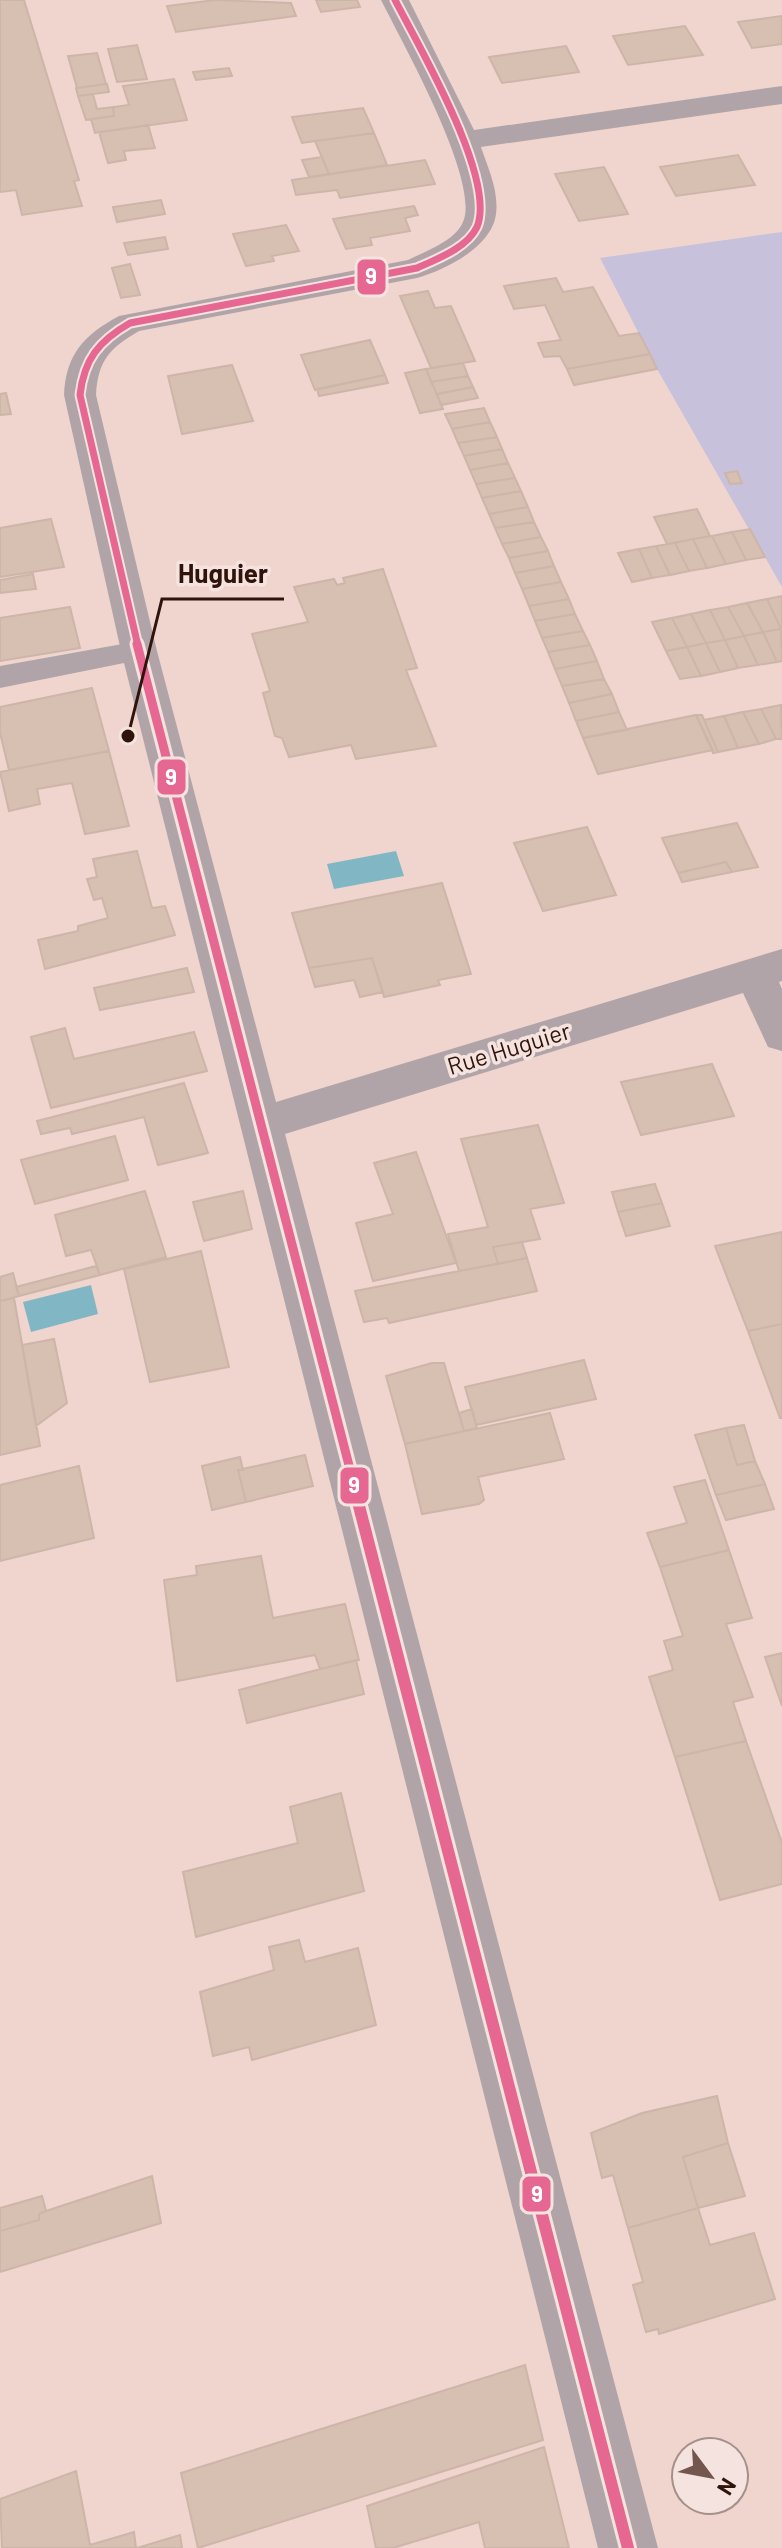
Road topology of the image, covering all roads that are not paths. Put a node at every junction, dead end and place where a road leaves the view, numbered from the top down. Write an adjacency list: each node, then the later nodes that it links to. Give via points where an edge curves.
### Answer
1 (398, 0): 3 (street)
2 (782, 95): 3 (street)
3 (462, 141): 4 (street, via 480,188 481,215 472,232 448,252 417,268 130,323 87,353 80,370 80,395)
4 (139, 651): 5 (lane); 8 (street)
5 (0, 677)
6 (768, 970): 7 (street, Rue Huguier); 8 (street, Rue Huguier)
7 (782, 1035)
8 (263, 1123): 9 (street)
9 (628, 2548)

